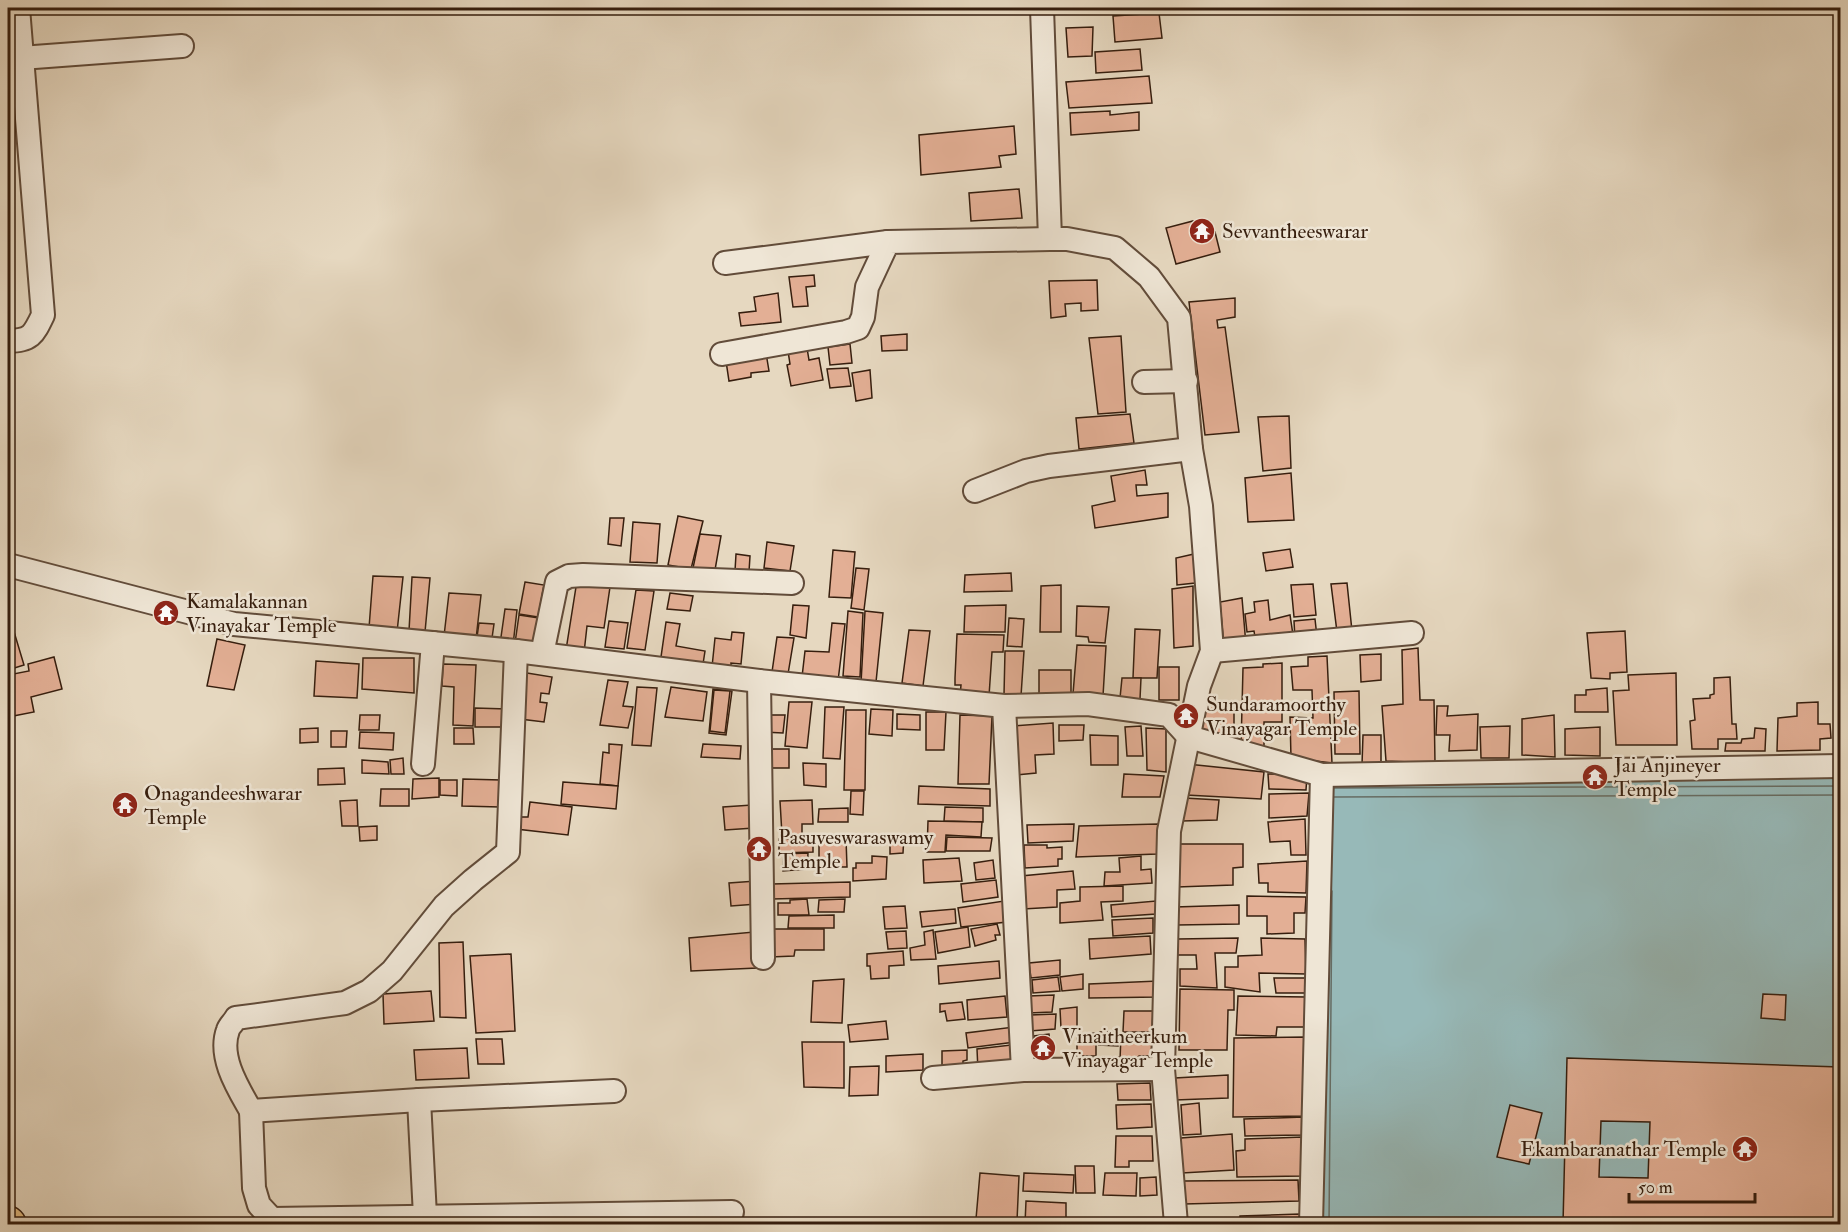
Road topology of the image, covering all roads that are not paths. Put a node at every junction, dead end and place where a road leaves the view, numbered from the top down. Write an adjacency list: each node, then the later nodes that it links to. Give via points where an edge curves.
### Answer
1 (18, 8): 4 (street)
2 (1042, 8): 5 (street)
3 (182, 46): 4 (street)
4 (21, 58): 8 (street, via 43,315 35,332 25,341)
5 (1050, 240): 6 (street); 10 (street, via 1067,239 1115,248 1149,277 1179,318)
6 (888, 242): 7 (street); 9 (street, via 867,287 858,328)
7 (725, 262)
8 (8, 341)
9 (722, 354)
10 (1186, 381): 11 (street); 12 (street)
11 (1144, 382)
12 (1191, 449): 13 (street, via 1049,466); 19 (street, via 1201,506)
13 (975, 492)
14 (8, 565): 17 (street, via 234,624)
15 (792, 583): 20 (street, via 569,576 557,582)
16 (1412, 633): 19 (street)
17 (433, 643): 18 (street); 24 (street)
18 (516, 651): 20 (street); 33 (street, via 508,852 444,906 392,970 369,991 345,1003 236,1018 228,1029 226,1048 231,1075)
19 (1212, 651): 23 (street, via 1199,686)
20 (542, 654): 21 (street)
21 (759, 681): 22 (street); 27 (street)
22 (1004, 706): 23 (street, via 1088,704 1169,715); 29 (street)
23 (1189, 737): 26 (street); 28 (street, via 1170,831)
24 (423, 764)
25 (1840, 766): 26 (street)
26 (1322, 775): 37 (street)
27 (763, 958)
28 (1163, 1069): 29 (street); 36 (street)
29 (1023, 1070): 30 (street)
30 (933, 1078)
31 (614, 1091): 32 (street)
32 (419, 1100): 33 (street); 35 (street)
33 (251, 1111): 35 (street, via 254,1188 259,1205 272,1219)
34 (732, 1212): 35 (street)
35 (424, 1216)
36 (1176, 1224)
37 (1311, 1224)

